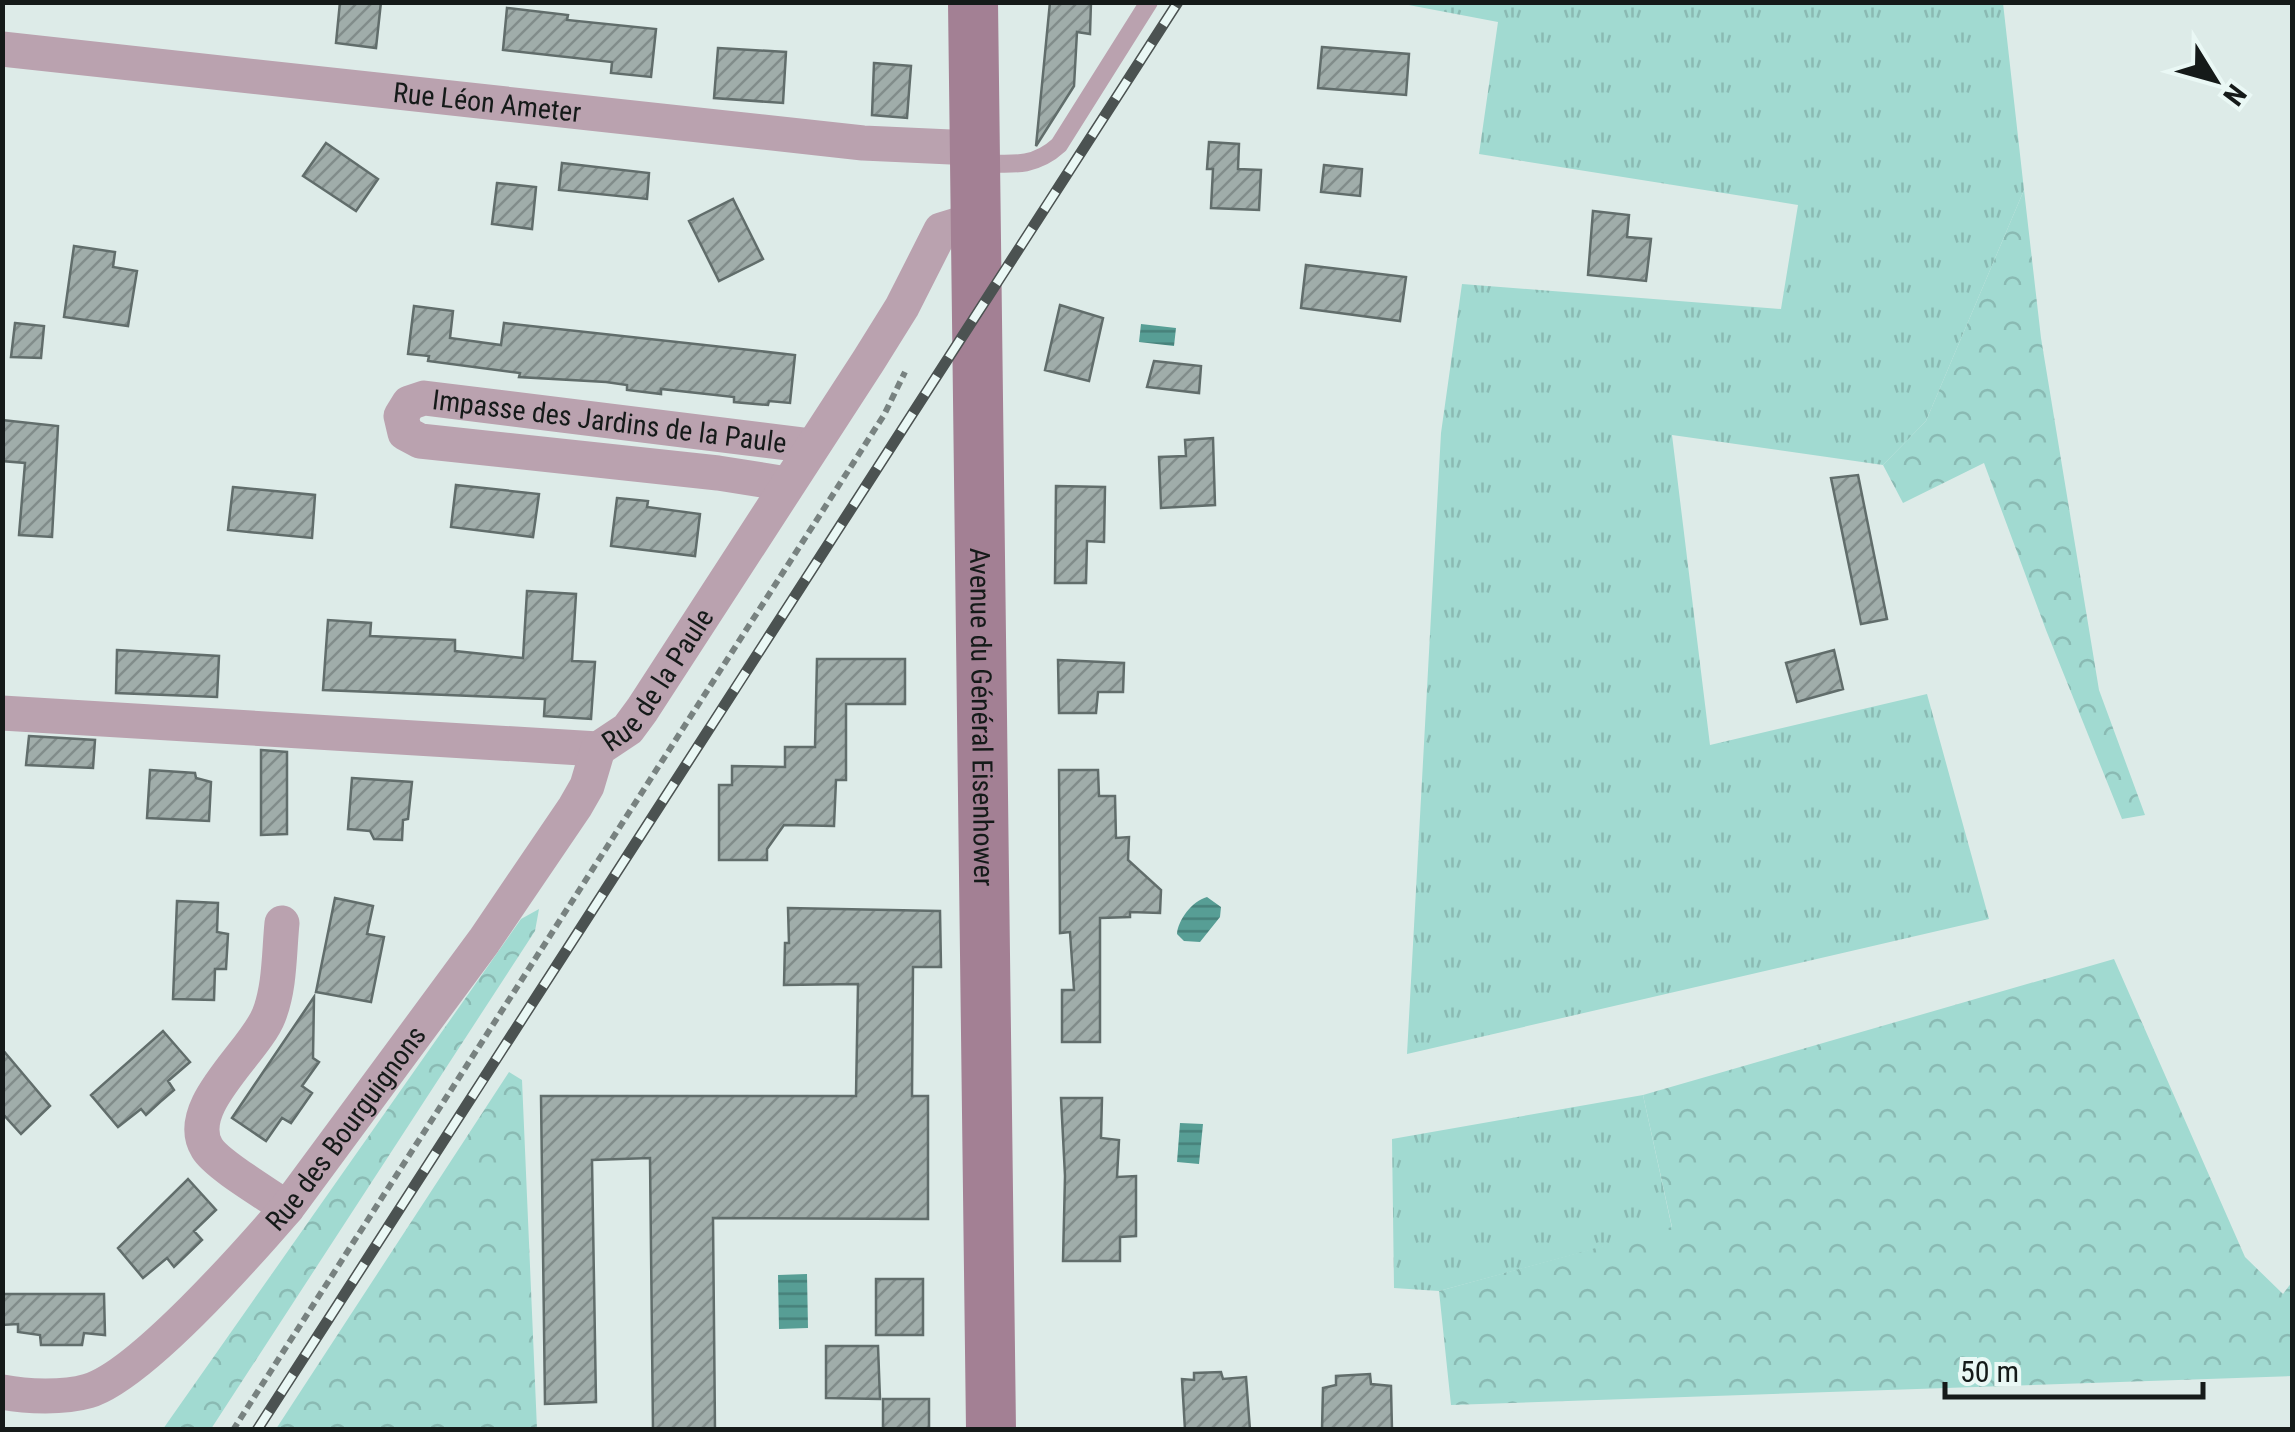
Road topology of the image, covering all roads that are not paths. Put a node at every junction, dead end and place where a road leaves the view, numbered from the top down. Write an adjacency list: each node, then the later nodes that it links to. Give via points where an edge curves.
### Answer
1 (973, 2): 4 (main road, Avenue du Général Eisenhower)
2 (1148, 2): 4 (lane, via 1045,158 1029,164)
3 (2, 50): 4 (street, Rue Léon Ameter)
4 (974, 155): 5 (main road, Avenue du Général Eisenhower)
5 (977, 219): 6 (street, Rue de la Paule, via 941,230 902,307); 13 (main road, Avenue du Général Eisenhower)
6 (812, 446): 7 (street, Rue de la Paule); 7 (street, Impasse des Jardins de la Paule, via 424,398 409,402 401,416 405,433 420,441)
7 (788, 484): 9 (street, Rue de la Paule, via 642,710)
8 (2, 713): 9 (street, Rue de la Paule)
9 (598, 750): 11 (street, Rue des Bourguignons, via 575,807)
10 (282, 923): 11 (street, via 269,1014 200,1126 212,1155)
11 (288, 1208): 12 (street, Rue des Bourguignons, via 209,1293 113,1378 67,1394)
12 (2, 1392)
13 (991, 1430)

